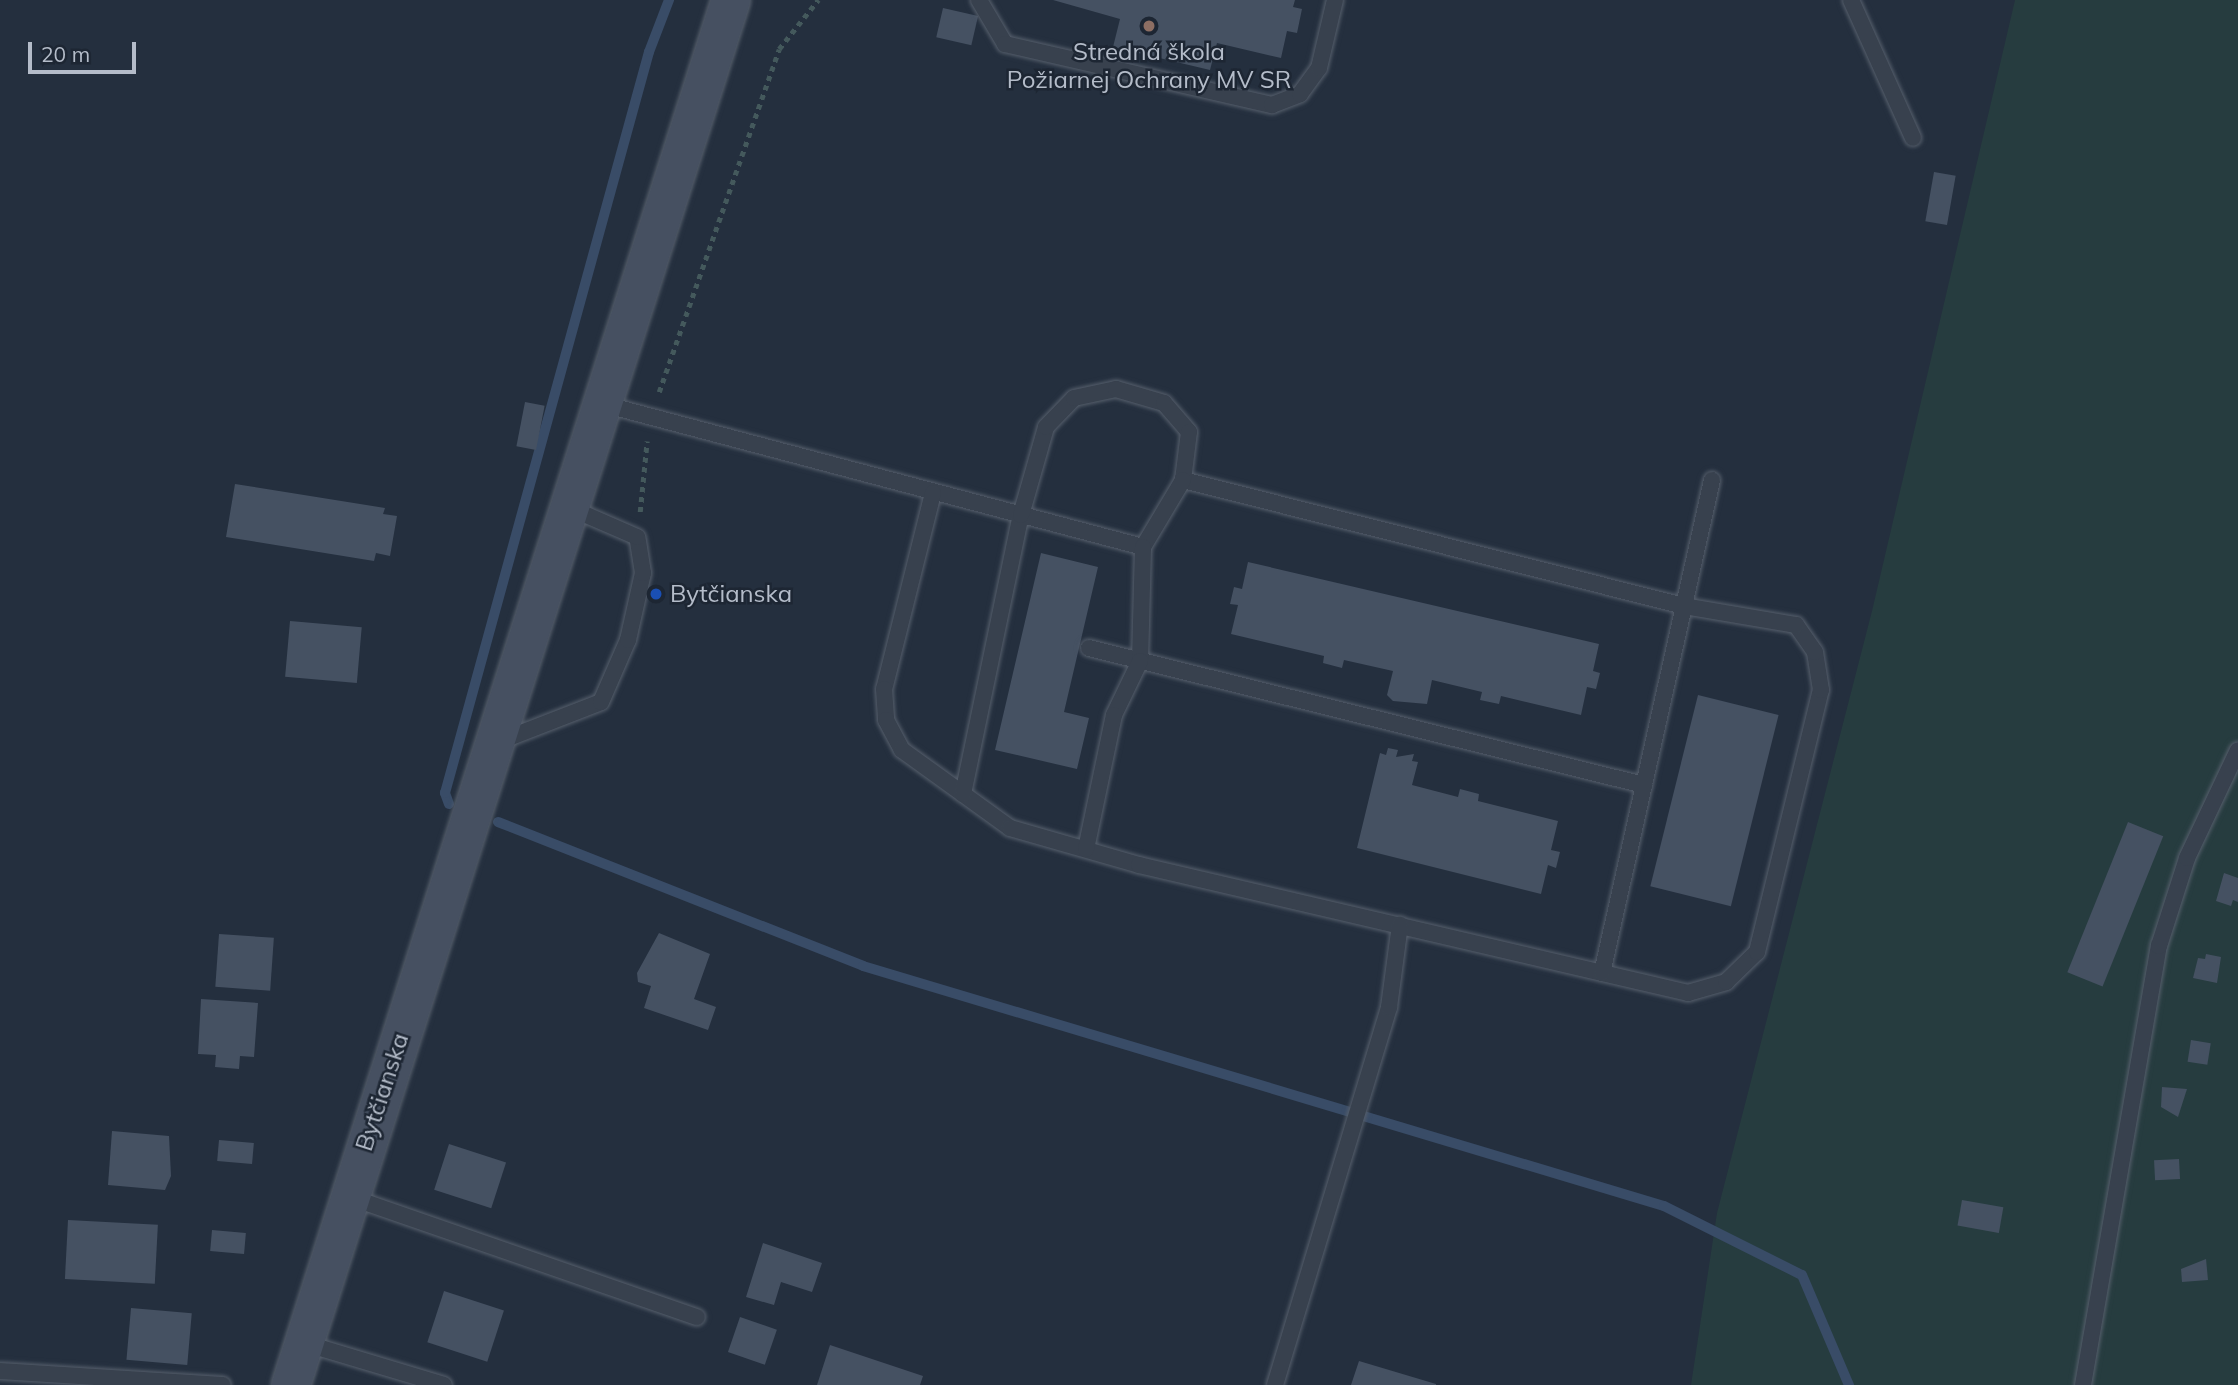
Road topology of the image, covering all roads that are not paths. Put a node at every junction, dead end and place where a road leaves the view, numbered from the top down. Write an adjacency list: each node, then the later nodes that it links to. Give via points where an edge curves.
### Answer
1 (731, 0): 6 (main road, Bytčianska)
2 (979, 0): 3 (lane, via 1005,44 1272,105 1300,94 1319,68)
3 (1335, 0)
4 (1850, 0): 5 (lane)
5 (1913, 138)
6 (601, 403): 9 (lane); 10 (main road, Bytčianska)
7 (1183, 480): 11 (lane, via 1189,432 1164,403 1116,389 1074,398 1046,427); 12 (lane); 13 (lane)
8 (1712, 480): 13 (lane)
9 (933, 493): 11 (lane); 19 (lane, via 884,689 886,720 902,750)
10 (566, 506): 16 (main road, Bytčianska); 16 (lane, via 637,537 643,573 628,640 601,702)
11 (1021, 515): 12 (lane); 19 (lane)
12 (1143, 547): 15 (lane)
13 (1684, 606): 18 (lane); 22 (lane, via 1796,625 1815,652 1821,690 1758,952 1726,982 1688,993)
14 (1089, 648): 15 (lane)
15 (1140, 661): 18 (lane); 20 (lane, via 1114,715)
16 (492, 743): 23 (main road, Bytčianska)
17 (2238, 750): 31 (lane, via 2187,858 2160,946)
18 (1644, 785): 22 (lane)
19 (963, 794): 20 (lane, via 1010,828)
20 (1086, 849): 21 (lane)
21 (1401, 925): 22 (lane); 30 (lane, via 1389,1007)
22 (1602, 973)
23 (348, 1197): 24 (lane); 25 (main road, Bytčianska)
24 (697, 1317)
25 (303, 1343): 28 (main road, Bytčianska); 29 (lane)
26 (0, 1371): 27 (lane)
27 (223, 1385)
28 (292, 1385)
29 (444, 1385)
30 (1275, 1385)
31 (2083, 1385)

